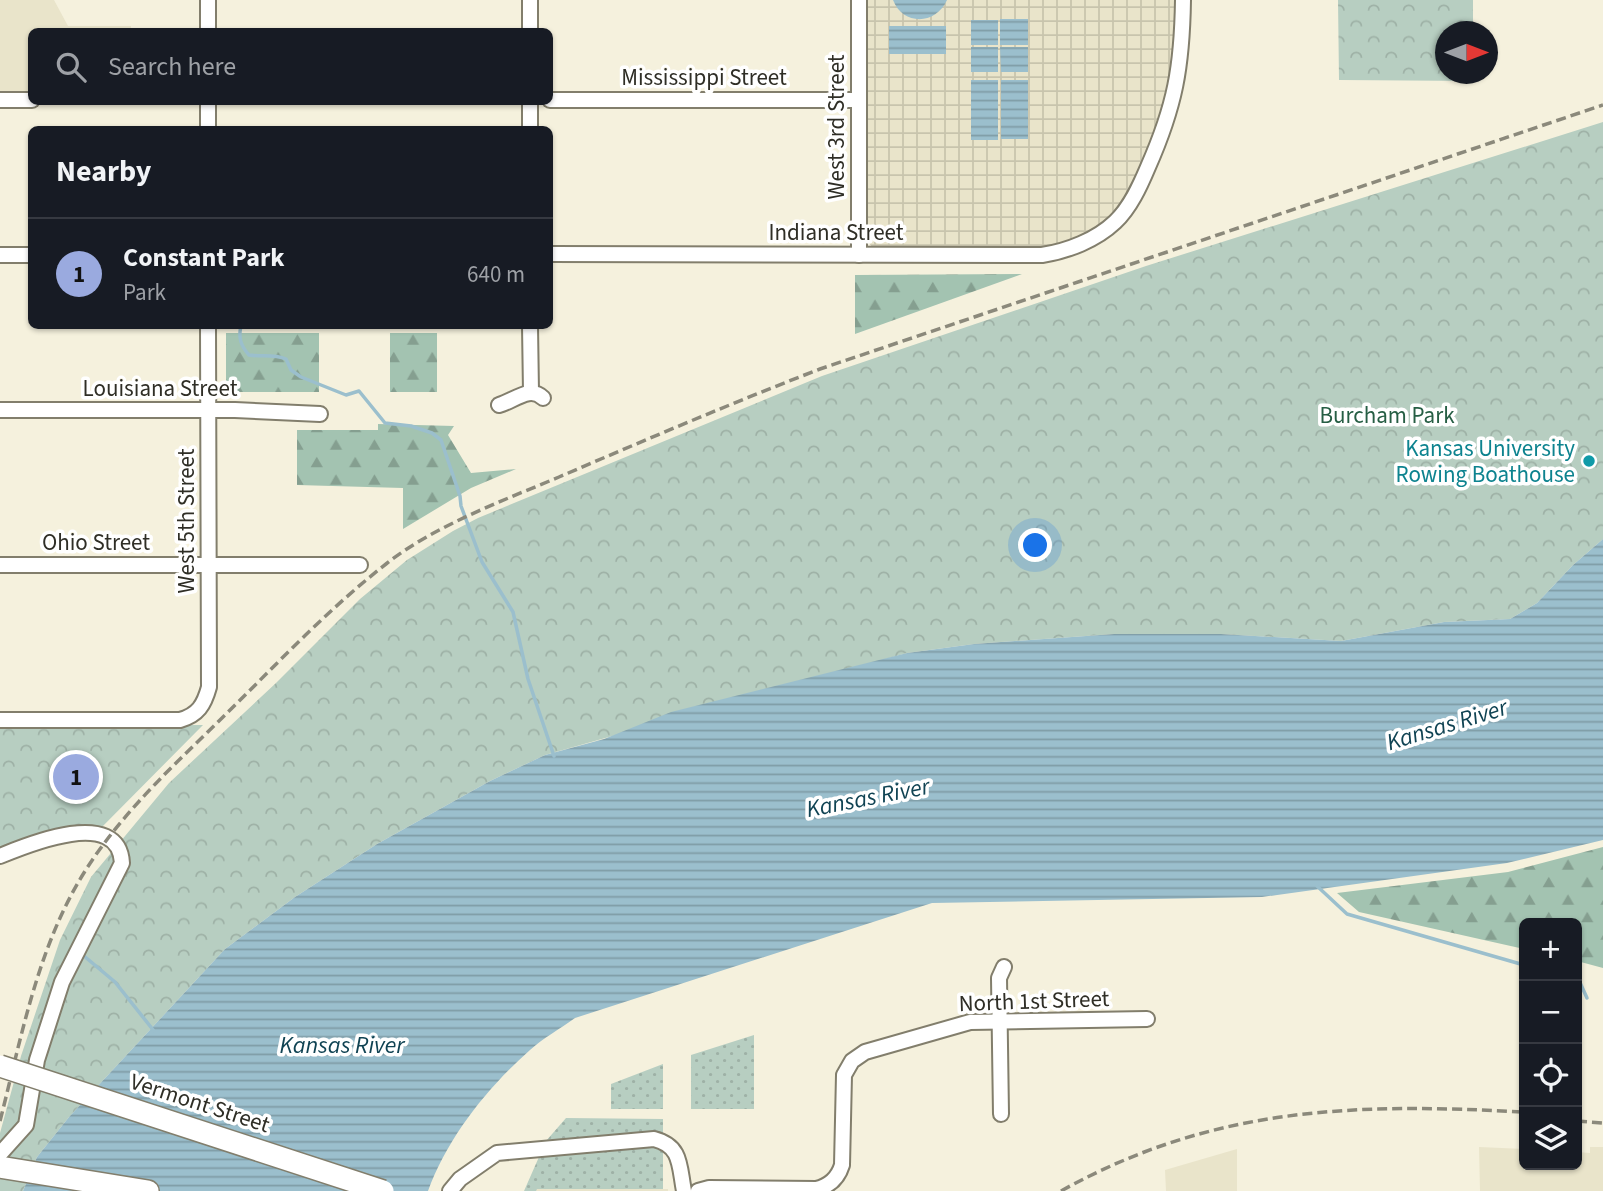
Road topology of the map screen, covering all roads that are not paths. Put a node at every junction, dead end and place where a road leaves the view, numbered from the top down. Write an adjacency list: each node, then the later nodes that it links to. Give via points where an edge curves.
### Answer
1 (208, 0): 5 (street)
2 (530, 0): 6 (street)
3 (859, 0): 10 (street, West 3rd Street)
4 (1182, 0): 18 (street, Indiana Street, via 1179,71 1171,107 1143,178 1115,222 1080,244 1042,255)
5 (208, 28)
6 (530, 28)
7 (0, 100): 8 (street)
8 (28, 100)
9 (553, 100): 10 (street, Mississippi Street)
10 (859, 100): 18 (street, West 3rd Street)
11 (208, 105): 13 (street)
12 (530, 105): 14 (street)
13 (208, 126)
14 (530, 126)
15 (553, 254): 18 (street, Indiana Street)
16 (0, 255): 17 (street)
17 (28, 255)
18 (859, 255)
19 (208, 329): 23 (street, West 5th Street)
20 (530, 329): 21 (street, via 537,395)
21 (499, 405)
22 (0, 410): 23 (street, Louisiana Street)
23 (209, 410): 24 (street, Louisiana Street); 26 (street, West 5th Street)
24 (320, 414)
25 (0, 565): 26 (street, Ohio Street)
26 (209, 565): 27 (street, Ohio Street); 28 (street, West 5th Street, via 209,687 196,713 180,719)
27 (359, 565)
28 (0, 719)
29 (0, 856): 35 (street, via 61,836 92,833 109,838 120,851 122,863 62,982 37,1060 26,1125)
30 (1004, 967): 32 (street, via 999,978)
31 (1147, 1019): 32 (street, North 1st Street)
32 (999, 1021): 34 (street); 41 (street, North 1st Street, via 959,1024 856,1057 843,1082 842,1165 833,1181 816,1189)
33 (0, 1066): 38 (highway, Vermont Street, bridge)
34 (1001, 1114)
35 (0, 1153)
36 (0, 1167): 37 (highway)
37 (148, 1191)
38 (383, 1191)
39 (450, 1191): 40 (street, via 497,1153 654,1139 667,1142 676,1152)
40 (684, 1191)
41 (698, 1191)

